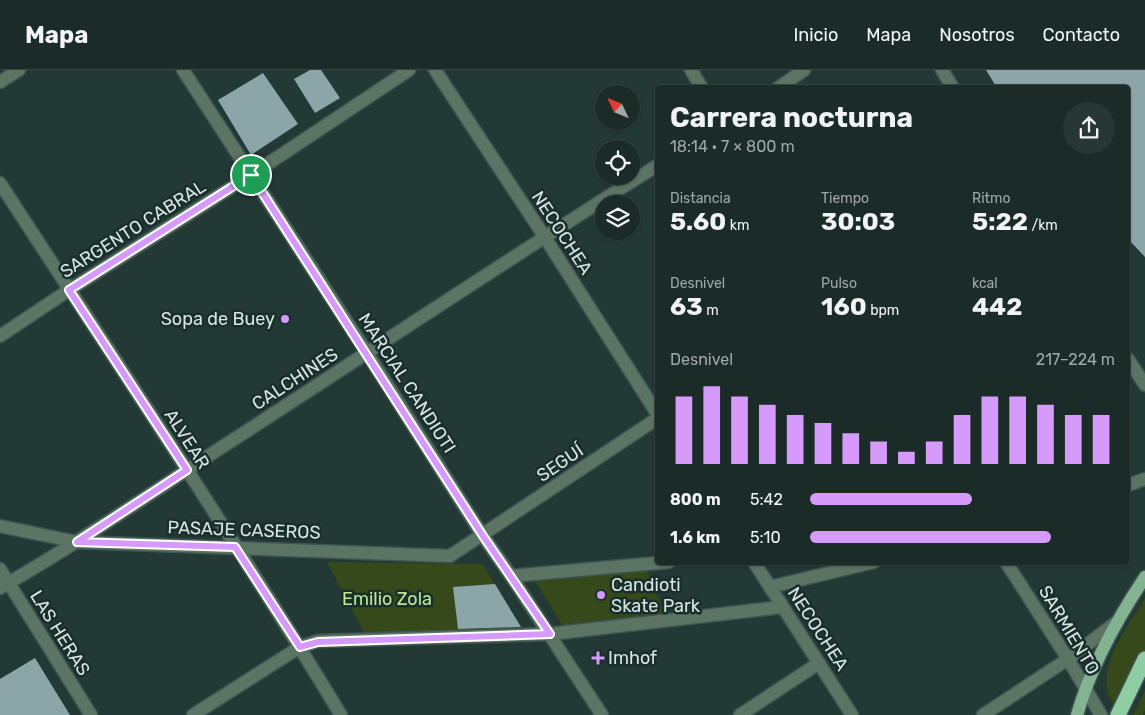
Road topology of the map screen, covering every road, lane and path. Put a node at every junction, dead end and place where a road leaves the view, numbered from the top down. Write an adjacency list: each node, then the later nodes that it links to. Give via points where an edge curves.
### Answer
1 (19, 70): 8 (street)
2 (183, 70): 13 (street, MARCIAL CANDIOTI)
3 (409, 70): 13 (street, SARGENTO CABRAL)
4 (435, 70): 15 (street, NECOCHEA)
5 (691, 70): 9 (street)
6 (804, 70): 10 (street)
7 (942, 70): 11 (street)
8 (0, 82)
9 (700, 85)
10 (782, 85)
11 (951, 85)
12 (655, 167): 15 (street, CALCHINES)
13 (251, 175): 16 (street, SARGENTO CABRAL); 18 (street, MARCIAL CANDIOTI)
14 (0, 183): 16 (street, ALVEAR)
15 (544, 236): 18 (street, CALCHINES); 21 (street, NECOCHEA)
16 (69, 290): 17 (street, SARGENTO CABRAL); 23 (street, ALVEAR)
17 (0, 336)
18 (367, 354): 23 (street, CALCHINES); 27 (street, MARCIAL CANDIOTI)
19 (1130, 362): 20 (street)
20 (1145, 385)
21 (655, 412)
22 (655, 419): 27 (street, SEGUÍ)
23 (187, 470): 28 (street, CALCHINES); 29 (street, ALVEAR)
24 (1145, 479): 25 (street)
25 (1130, 485)
26 (0, 526): 28 (street, PASAJE CASEROS)
27 (483, 536): 29 (street, PASAJE CASEROS, via 450,556); 35 (street, MARCIAL CANDIOTI)
28 (77, 542): 29 (street, PASAJE CASEROS); 37 (street, CALCHINES)
29 (235, 547): 42 (street, ALVEAR)
30 (655, 563): 35 (street)
31 (756, 565): 38 (street, NECOCHEA)
32 (862, 565): 38 (street)
33 (1008, 565): 43 (street, SARMIENTO)
34 (0, 569): 37 (street, LAS HERAS)
35 (511, 576): 41 (street, MARCIAL CANDIOTI)
36 (1145, 577): 40 (main road)
37 (4, 585): 48 (street, LAS HERAS)
38 (770, 587): 39 (street, NECOCHEA)
39 (782, 607): 41 (street); 45 (street, NECOCHEA)
40 (1118, 622): 43 (street); 46 (main road)
41 (550, 634): 42 (street, via 318,642); 47 (street, MARCIAL CANDIOTI)
42 (300, 647): 49 (street); 50 (street, ALVEAR)
43 (1068, 659): 46 (street, SARMIENTO); 53 (street)
44 (1145, 659): 56 (highway)
45 (819, 663): 51 (street); 52 (street, NECOCHEA)
46 (1084, 689): 54 (main road); 55 (street, SARMIENTO)
47 (598, 714)
48 (91, 715)
49 (193, 715)
50 (341, 715)
51 (740, 715)
52 (852, 715)
53 (983, 715)
54 (1077, 715)
55 (1101, 715)
56 (1118, 715)

